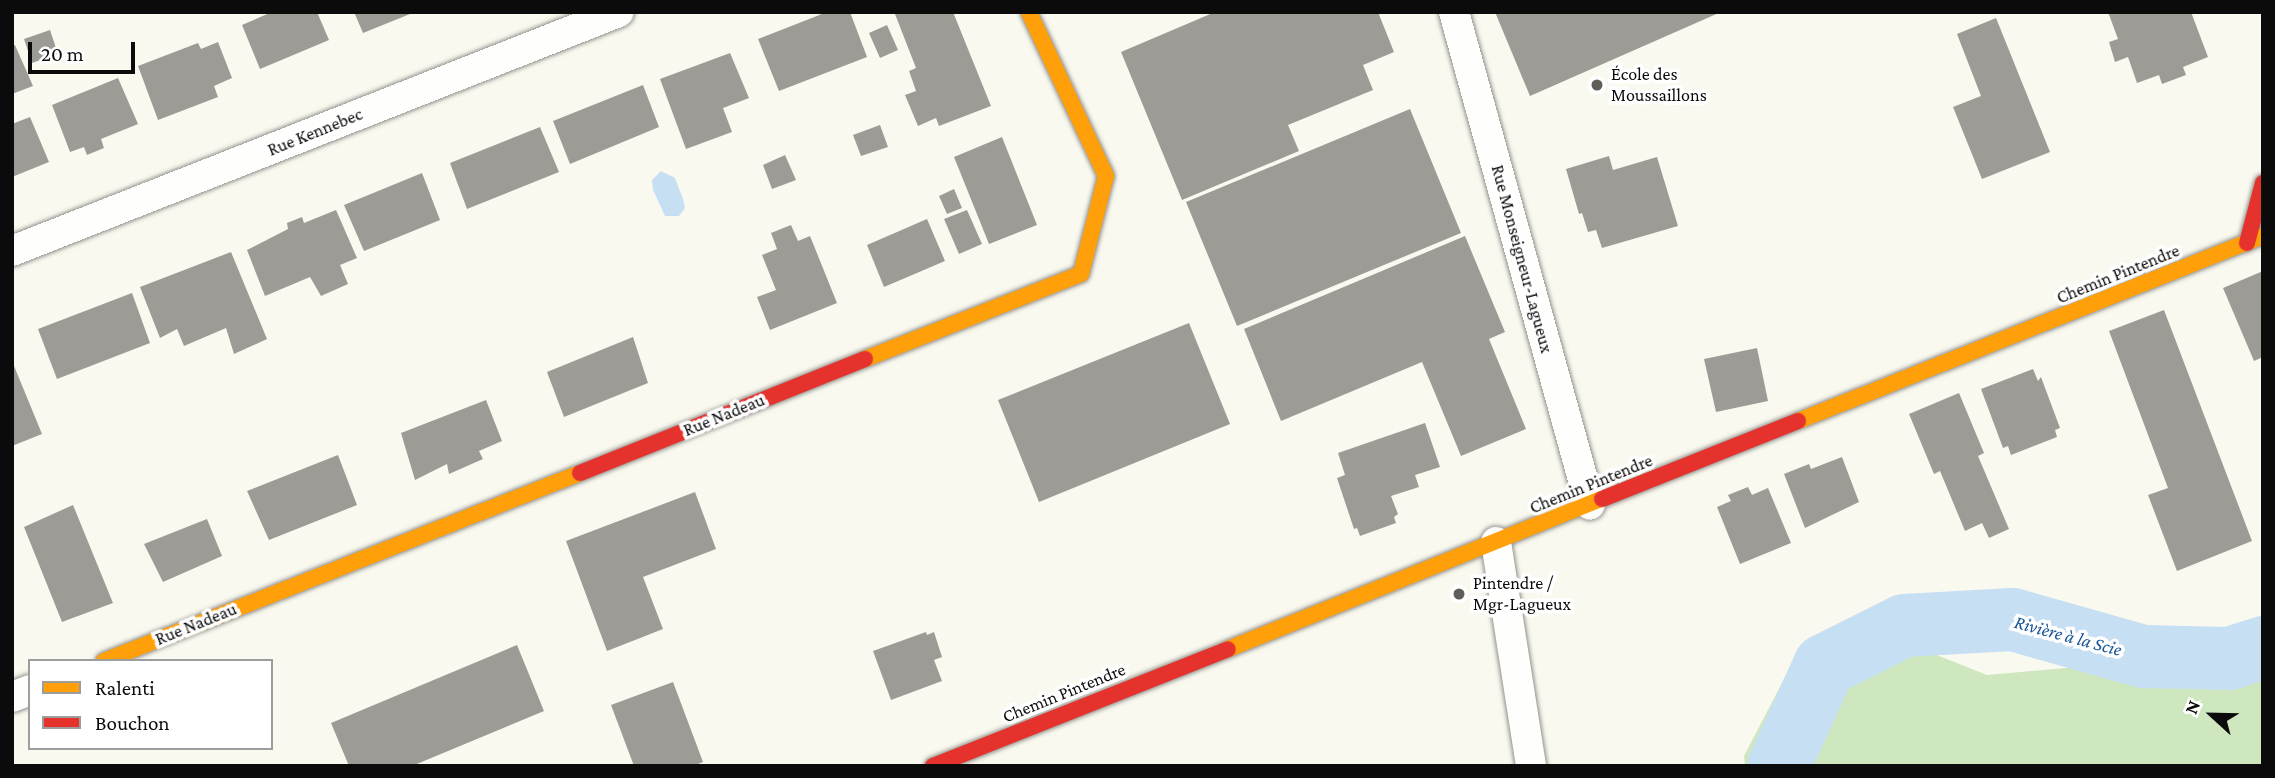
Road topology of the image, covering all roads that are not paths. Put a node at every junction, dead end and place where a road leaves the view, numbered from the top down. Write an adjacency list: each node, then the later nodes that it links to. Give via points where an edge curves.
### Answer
1 (619, 12): 7 (street, Rue Kennebec)
2 (1029, 12): 10 (street, Rue Nadeau, via 1106,176 1081,274)
3 (1454, 12): 8 (street, Rue Monseigneur-Lagueux)
4 (2263, 183): 6 (street)
5 (2263, 236): 6 (street, Chemin Pintendre)
6 (2246, 243): 8 (street, Chemin Pintendre)
7 (12, 251)
8 (1590, 505): 9 (street, Chemin Pintendre)
9 (1496, 542): 11 (street, Chemin Pintendre); 12 (street)
10 (109, 659)
11 (933, 766)
12 (1531, 766)

